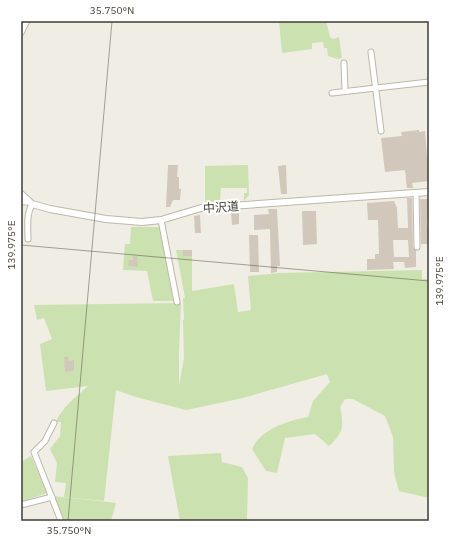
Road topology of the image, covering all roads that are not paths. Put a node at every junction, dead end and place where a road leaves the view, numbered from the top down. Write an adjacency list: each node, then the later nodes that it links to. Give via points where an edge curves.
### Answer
1 (27, 21): 2 (street)
2 (21, 33)
3 (371, 52): 6 (street)
4 (344, 64): 7 (street)
5 (429, 82): 6 (street)
6 (375, 87): 7 (street); 9 (street)
7 (345, 91): 8 (street)
8 (332, 93)
9 (381, 131)
10 (429, 192): 11 (street, 中沢道)
11 (416, 193): 15 (street, 中沢道, via 200,208); 17 (street)
12 (21, 194): 14 (street)
13 (21, 202): 14 (street)
14 (31, 203): 15 (street, 中沢道, via 106,219 142,222); 16 (street)
15 (160, 220): 18 (street)
16 (28, 239)
17 (417, 247)
18 (177, 302)
19 (54, 423): 20 (street, via 45,441 34,452)
20 (52, 497): 21 (street); 22 (street)
21 (21, 505)
22 (61, 521)

